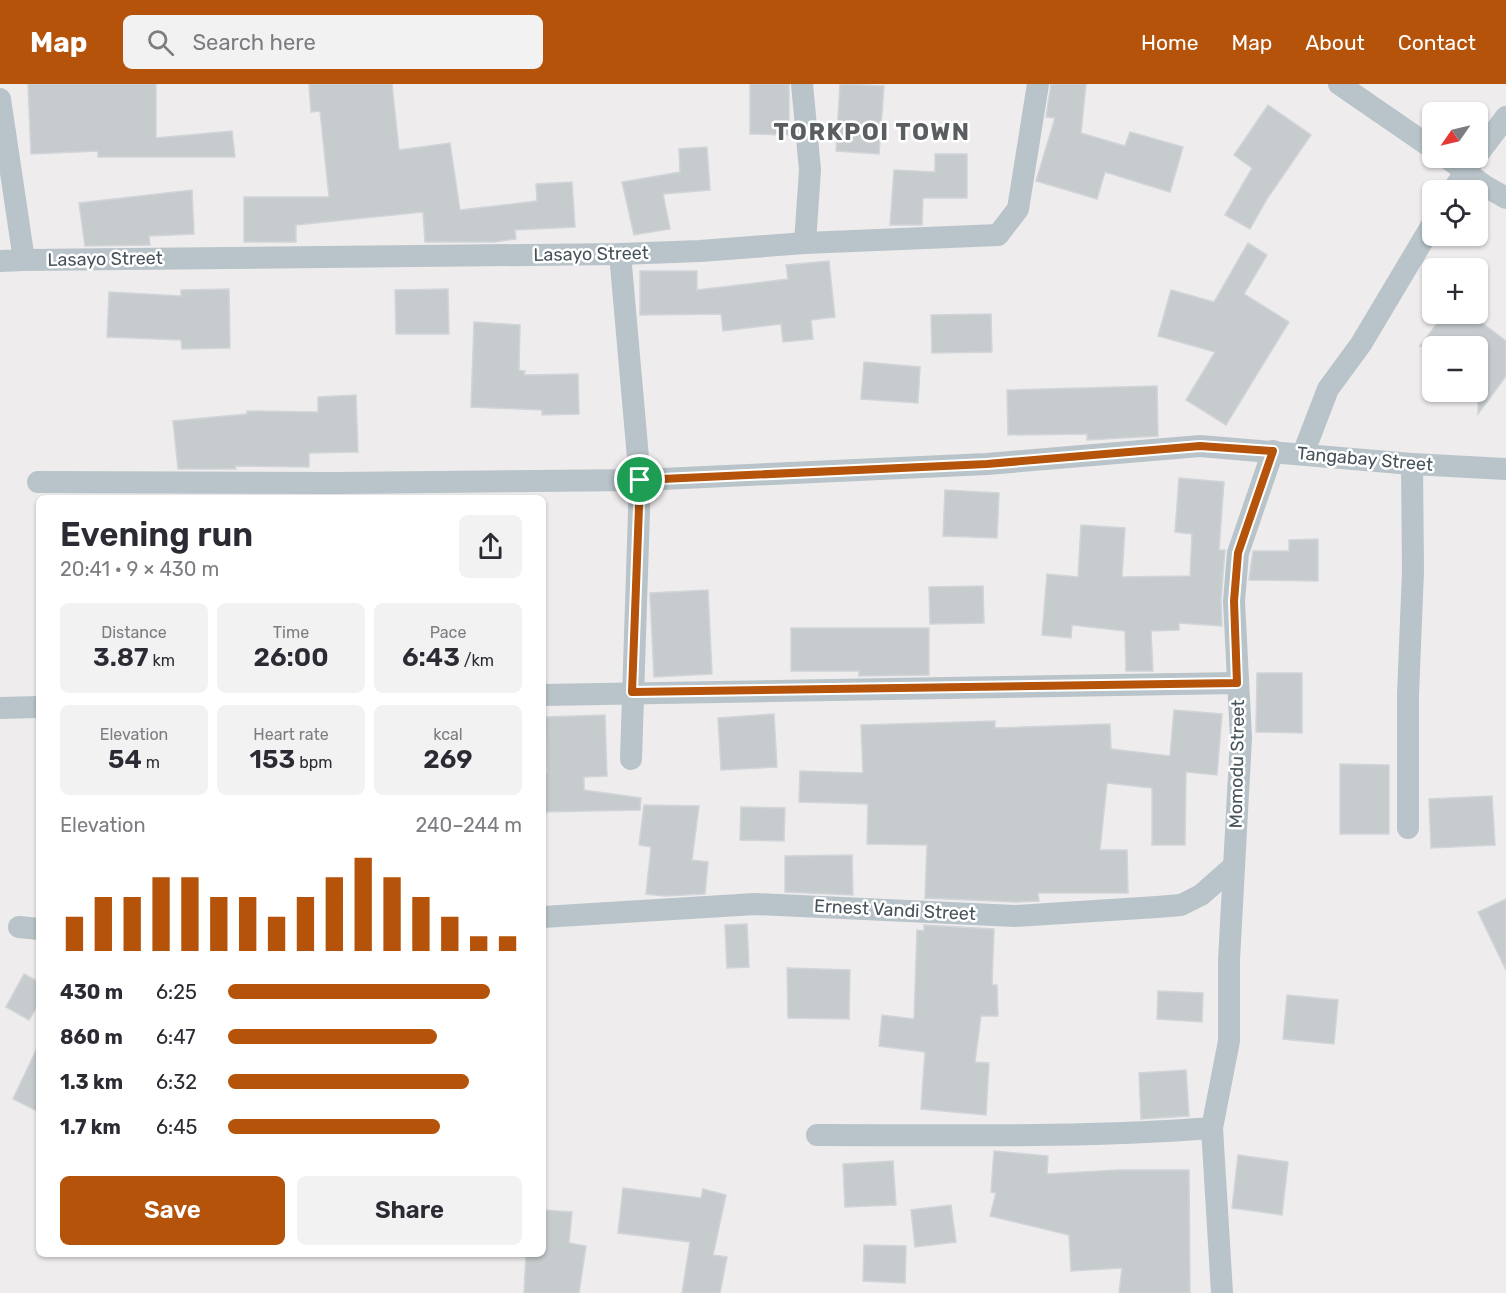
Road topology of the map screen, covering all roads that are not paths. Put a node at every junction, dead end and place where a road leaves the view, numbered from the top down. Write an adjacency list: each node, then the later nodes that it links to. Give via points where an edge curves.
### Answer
1 (802, 84): 11 (street, via 810,170)
2 (1038, 84): 11 (street, Lasayo Street, via 1018,209 999,236)
3 (1339, 84): 6 (street)
4 (0, 99): 13 (street)
5 (1506, 117): 7 (street)
6 (1422, 141)
7 (1488, 141)
8 (1476, 168): 9 (street, via 1485,186)
9 (1506, 198)
10 (1422, 242): 16 (street, via 1361,344 1328,389)
11 (805, 243): 12 (street, Lasayo Street)
12 (620, 254): 13 (street, Lasayo Street); 19 (street)
13 (24, 260): 14 (street, Lasayo Street)
14 (0, 261)
15 (1273, 451): 16 (street, Tangabay Street); 19 (street, Tangabay Street, via 1200,446 987,464); 21 (street, Momodu Street, via 1238,553 1234,601)
16 (1303, 454): 17 (street, Tangabay Street)
17 (1412, 464): 18 (street, Tangabay Street); 27 (street)
18 (1506, 469)
19 (640, 480): 20 (street, Tangabay Street); 22 (street)
20 (38, 482)
21 (1237, 683): 22 (street); 28 (street, Momodu Street, via 1240,738)
22 (632, 692): 23 (street); 26 (street)
23 (546, 695)
24 (36, 707): 25 (street)
25 (0, 708)
26 (631, 759)
27 (1408, 828)
28 (1234, 866): 29 (street, Ernest Vandi Street, via 1201,895 1181,905 1157,907 1015,916 755,904); 30 (street, Momodu Street, via 1229,1041)
29 (546, 917)
30 (1212, 1128): 31 (street, via 1031,1135); 32 (street, Momodu Street)
31 (817, 1135)
32 (1222, 1293)

